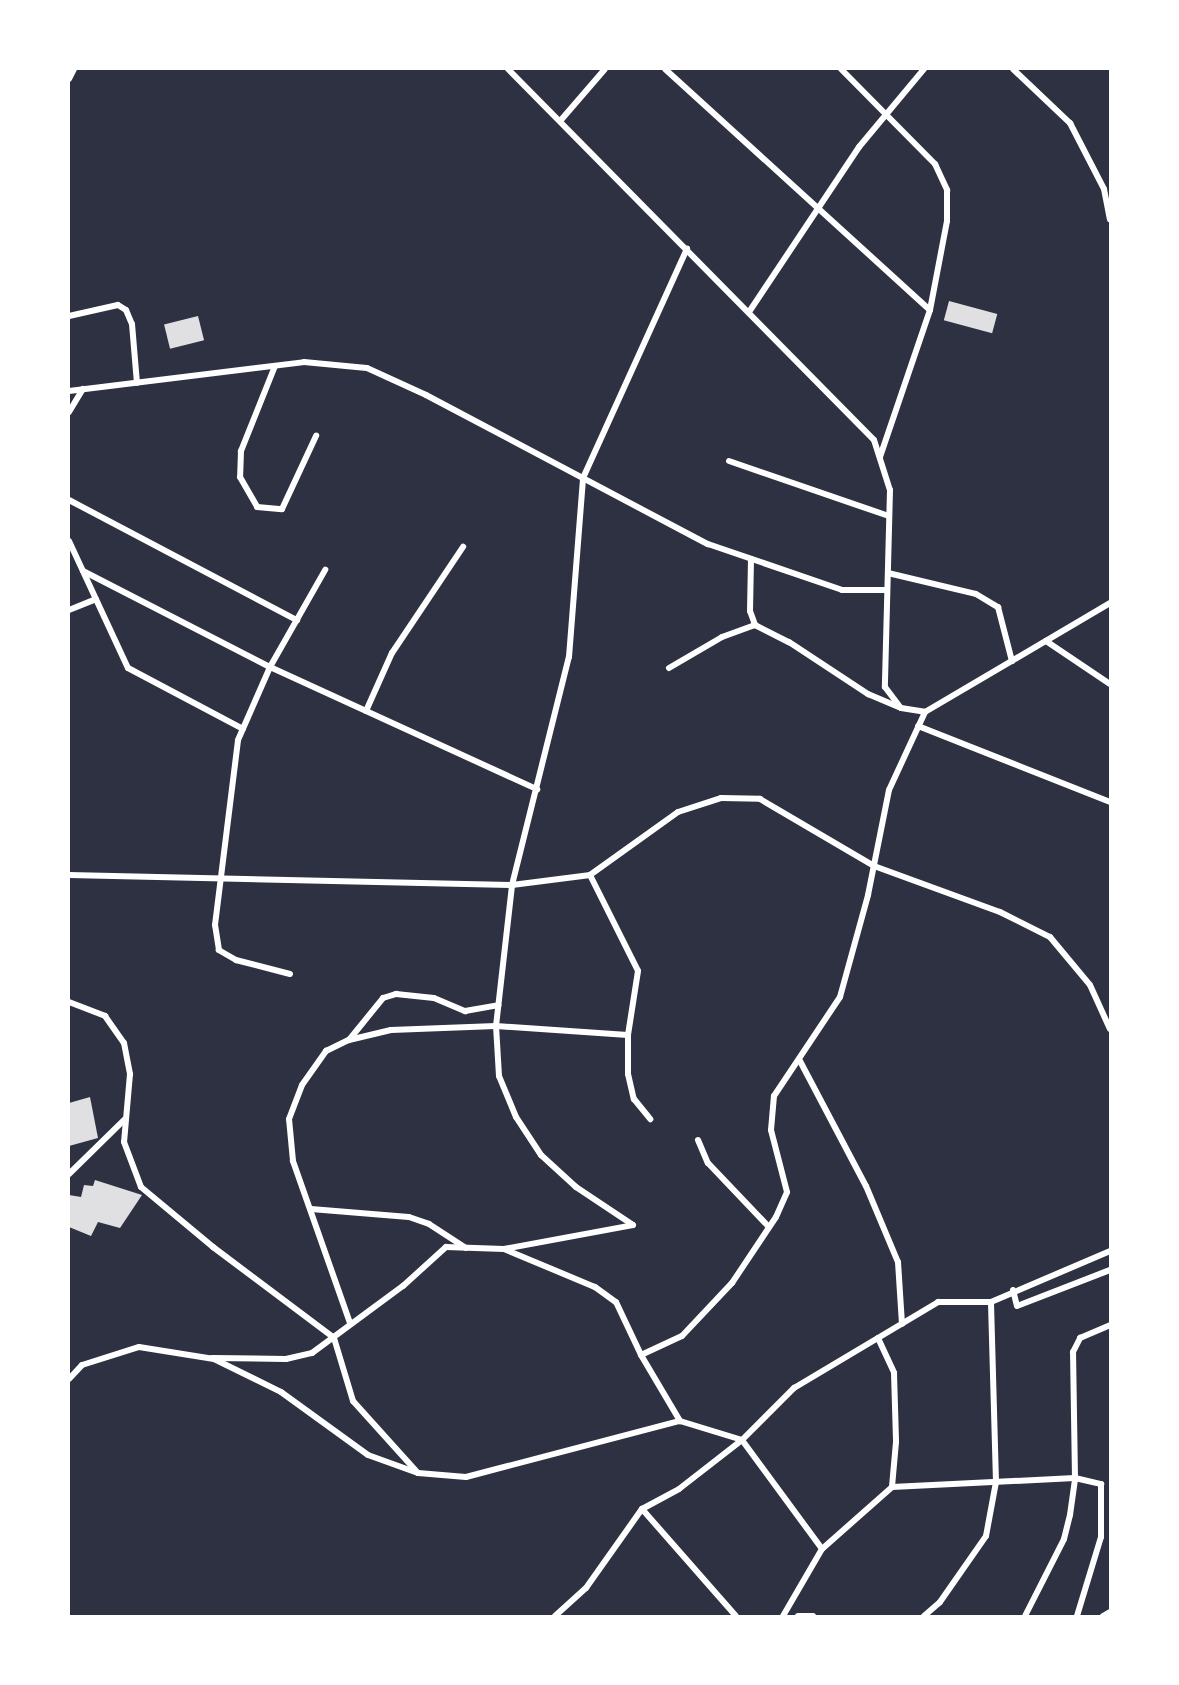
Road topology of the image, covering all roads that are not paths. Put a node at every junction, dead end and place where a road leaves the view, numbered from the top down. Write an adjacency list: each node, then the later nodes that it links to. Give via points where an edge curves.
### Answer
1 (74, 69): 8 (street)
2 (508, 69): 10 (street)
3 (604, 69): 10 (street)
4 (665, 69): 11 (street)
5 (841, 69): 9 (street)
6 (924, 69): 9 (street)
7 (1013, 69): 12 (street, via 1070,123 1104,189)
8 (69, 79)
9 (885, 116): 11 (street); 14 (street, via 935,164 947,190 947,221)
10 (561, 120): 13 (street)
11 (819, 206): 14 (street); 15 (street)
12 (1110, 219)
13 (687, 249): 15 (street); 25 (street)
14 (930, 310): 23 (street)
15 (748, 312): 23 (street, via 874,440)
16 (69, 316): 18 (street, via 118,305 126,310 132,324)
17 (275, 366): 18 (street); 22 (street, via 241,451 240,477 257,507 282,509); 25 (street, via 304,362 367,368)
18 (137, 383): 19 (street)
19 (83, 389): 20 (street); 21 (street)
20 (69, 391)
21 (69, 412)
22 (316, 436)
23 (880, 458): 27 (street, via 890,490)
24 (729, 461): 27 (street)
25 (583, 478): 30 (street, via 708,544); 50 (street, via 569,657)
26 (69, 500): 38 (street)
27 (889, 516): 33 (street)
28 (69, 541): 32 (street)
29 (463, 547): 46 (street, via 392,653)
30 (751, 559): 34 (street, via 842,590); 39 (street, via 750,611)
31 (326, 570): 38 (street)
32 (83, 571): 35 (street); 42 (street)
33 (888, 573): 34 (street); 41 (street, via 976,594 998,607)
34 (887, 590): 45 (street, via 885,687)
35 (96, 599): 37 (street); 49 (street, via 128,668)
36 (1110, 603): 40 (street)
37 (69, 610)
38 (297, 620): 42 (street)
39 (755, 625): 43 (street, via 712,642); 45 (street, via 789,642 868,694)
40 (1046, 641): 41 (street); 44 (street)
41 (1012, 661): 47 (street)
42 (270, 667): 46 (street); 49 (street)
43 (669, 668)
44 (1110, 684)
45 (901, 708): 47 (street)
46 (366, 711): 50 (street)
47 (924, 712): 48 (street)
48 (918, 726): 51 (street); 52 (street, via 889,790)
49 (243, 729): 55 (street, via 238,740)
50 (537, 789): 56 (street)
51 (1110, 802)
52 (874, 866): 54 (street, via 760,799 721,798 678,812); 61 (street, via 1000,912 1050,937 1090,985); 64 (street, via 840,997)
53 (69, 875): 55 (street)
54 (590, 875): 56 (street); 62 (street, via 638,970)
55 (223, 878): 56 (street); 57 (street, via 215,926 219,950 236,960)
56 (512, 885): 59 (street)
57 (290, 974)
58 (69, 1002): 66 (street, via 105,1016 124,1044 130,1074)
59 (498, 1005): 60 (street); 63 (street, via 465,1011 434,998 396,994 383,998)
60 (496, 1026): 62 (street); 63 (street, via 391,1030); 72 (street, via 499,1076 516,1118 541,1155 576,1187 633,1225)
61 (1110, 1029)
62 (628, 1035): 65 (street, via 628,1074 634,1099)
63 (349, 1040): 69 (street, via 326,1051 302,1085 289,1119 292,1161)
64 (800, 1061): 70 (street, via 774,1096 771,1130 787,1192); 78 (street, via 866,1186 898,1263)
65 (650, 1119)
66 (124, 1120): 68 (street); 80 (street, via 124,1142 141,1187)
67 (698, 1140): 70 (street, via 708,1163)
68 (69, 1174)
69 (310, 1209): 71 (street, via 409,1216); 77 (street)
70 (770, 1227): 82 (street, via 732,1283 682,1336)
71 (466, 1248): 72 (street); 77 (street, via 446,1248 403,1286)
72 (504, 1249): 82 (street, via 595,1287 616,1302)
73 (1110, 1251): 75 (street)
74 (1110, 1270): 75 (street, via 1017,1306)
75 (1012, 1290): 76 (street)
76 (991, 1302): 78 (street, via 938,1302); 89 (street)
77 (350, 1323): 80 (street)
78 (902, 1324): 81 (street)
79 (1110, 1325): 88 (street, via 1080,1338 1073,1352)
80 (334, 1338): 83 (street, via 312,1353 286,1359); 87 (street, via 353,1401)
81 (878, 1338): 86 (street, via 794,1388); 90 (street, via 894,1373 896,1442)
82 (640, 1355): 85 (street)
83 (212, 1358): 84 (street, via 140,1347 82,1365); 87 (street, via 281,1392 368,1455)
84 (69, 1379)
85 (680, 1421): 86 (street); 87 (street, via 466,1477)
86 (742, 1440): 91 (street, via 679,1489); 92 (street)
87 (417, 1473)
88 (1075, 1478): 89 (street); 100 (street, via 1065,1539); 101 (street, via 1101,1484 1101,1537)
89 (996, 1482): 90 (street); 99 (street, via 986,1536 940,1602)
90 (892, 1487): 92 (street)
91 (642, 1509): 94 (street, via 586,1588); 95 (street)
92 (822, 1549): 96 (street)
93 (1110, 1612): 102 (street)
94 (555, 1616)
95 (736, 1616)
96 (783, 1616)
97 (798, 1616): 98 (street)
98 (813, 1616)
99 (924, 1616)
100 (1025, 1616)
101 (1077, 1616)
102 (1103, 1616)

